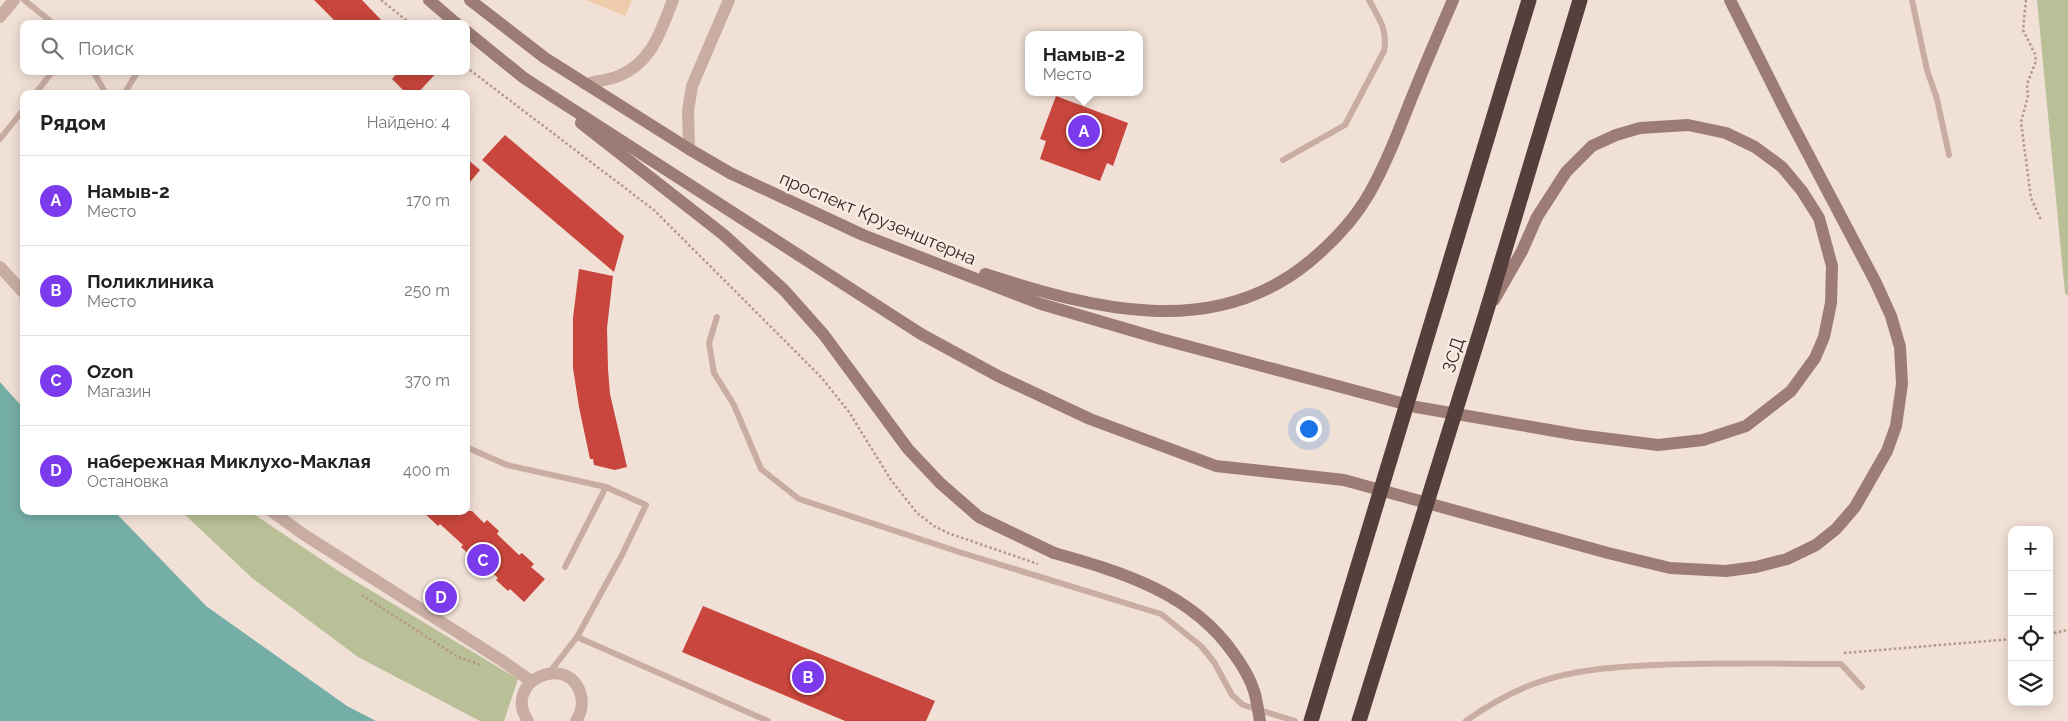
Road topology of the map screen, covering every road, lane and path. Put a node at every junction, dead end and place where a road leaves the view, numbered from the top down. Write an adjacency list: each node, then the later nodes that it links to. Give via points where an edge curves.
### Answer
1 (14, 0): 15 (street)
2 (24, 0): 16 (lane)
3 (381, 0): 17 (path)
4 (429, 0): 18 (main road)
5 (470, 0): 24 (main road, проспект Крузенштерна, via 545,58)
6 (672, 0): 24 (street, via 655,43 641,63 618,77)
7 (729, 0): 30 (street, via 692,86 688,111)
8 (1370, 0): 32 (lane, via 1384,28 1384,51 1345,125)
9 (1453, 0): 34 (main road, via 1369,195 1326,248 1290,278 1254,295 1194,311 1135,310 1043,293)
10 (1529, 0): 58 (highway, ЗСД, bridge)
11 (1580, 0): 37 (highway, ЗСД, bridge)
12 (1730, 0): 23 (main road, via 1891,316 1900,347 1902,384 1896,426 1887,451 1855,507 1836,529 1816,545 1787,559 1726,571 1670,568 1344,480 1216,466 1090,419 922,334)
13 (1912, 0): 31 (lane)
14 (2026, 0): 33 (path, via 2023,30 2036,61 2027,84 2028,96 2021,122 2031,198)
15 (0, 17)
16 (49, 20)
17 (406, 20)
18 (452, 20)
19 (470, 34): 23 (main road)
20 (50, 75): 25 (lane)
21 (95, 75): 26 (lane)
22 (136, 75): 27 (lane)
23 (524, 78): 56 (main road, bridge, via 724,235 784,290 824,335 908,449 940,484 978,517 1054,553 1137,579 1168,593 1198,616 1223,638 1241,664 1254,690)
24 (585, 84): 30 (main road, проспект Крузенштерна)
25 (38, 90)
26 (104, 90)
27 (126, 90)
28 (20, 113): 29 (lane)
29 (0, 139)
30 (689, 149): 34 (main road, проспект Крузенштерна, via 730,174)
31 (1949, 155)
32 (1283, 160)
33 (2041, 220)
34 (863, 235): 37 (main road, проспект Крузенштерна, via 1041,304 1416,408 1658,445 1704,440 1746,426 1791,391 1815,358 1824,337 1831,303 1832,266 1819,218 1802,191 1782,167 1755,147 1726,133 1688,125 1640,128 1592,146 1566,172 1537,217 1522,251)
35 (0, 267): 36 (street)
36 (20, 289)
37 (1486, 313): 59 (highway, ЗСД, bridge)
38 (717, 317): 57 (lane, via 709,343 714,373 734,406 761,469 798,499 1161,614 1201,646 1232,695 1242,704)
39 (470, 449): 40 (lane, via 507,465)
40 (606, 487): 42 (lane); 46 (lane, via 646,505)
41 (277, 515): 51 (street)
42 (565, 568)
43 (362, 595): 49 (path, via 458,657)
44 (2068, 630): 45 (path)
45 (2053, 633)
46 (577, 636): 50 (lane); 55 (lane)
47 (2008, 638): 48 (path)
48 (1836, 654)
49 (483, 666)
50 (548, 673): 51 (street); 54 (street, via 566,676 579,690 582,709)
51 (531, 681): 53 (street, via 522,697)
52 (1862, 687): 60 (lane, via 1841,664 1633,666 1566,674 1539,682 1511,694)
53 (528, 721)
54 (576, 721)
55 (768, 721)
56 (1260, 721)
57 (1295, 721)
58 (1311, 721)
59 (1359, 721)
60 (1466, 721)

